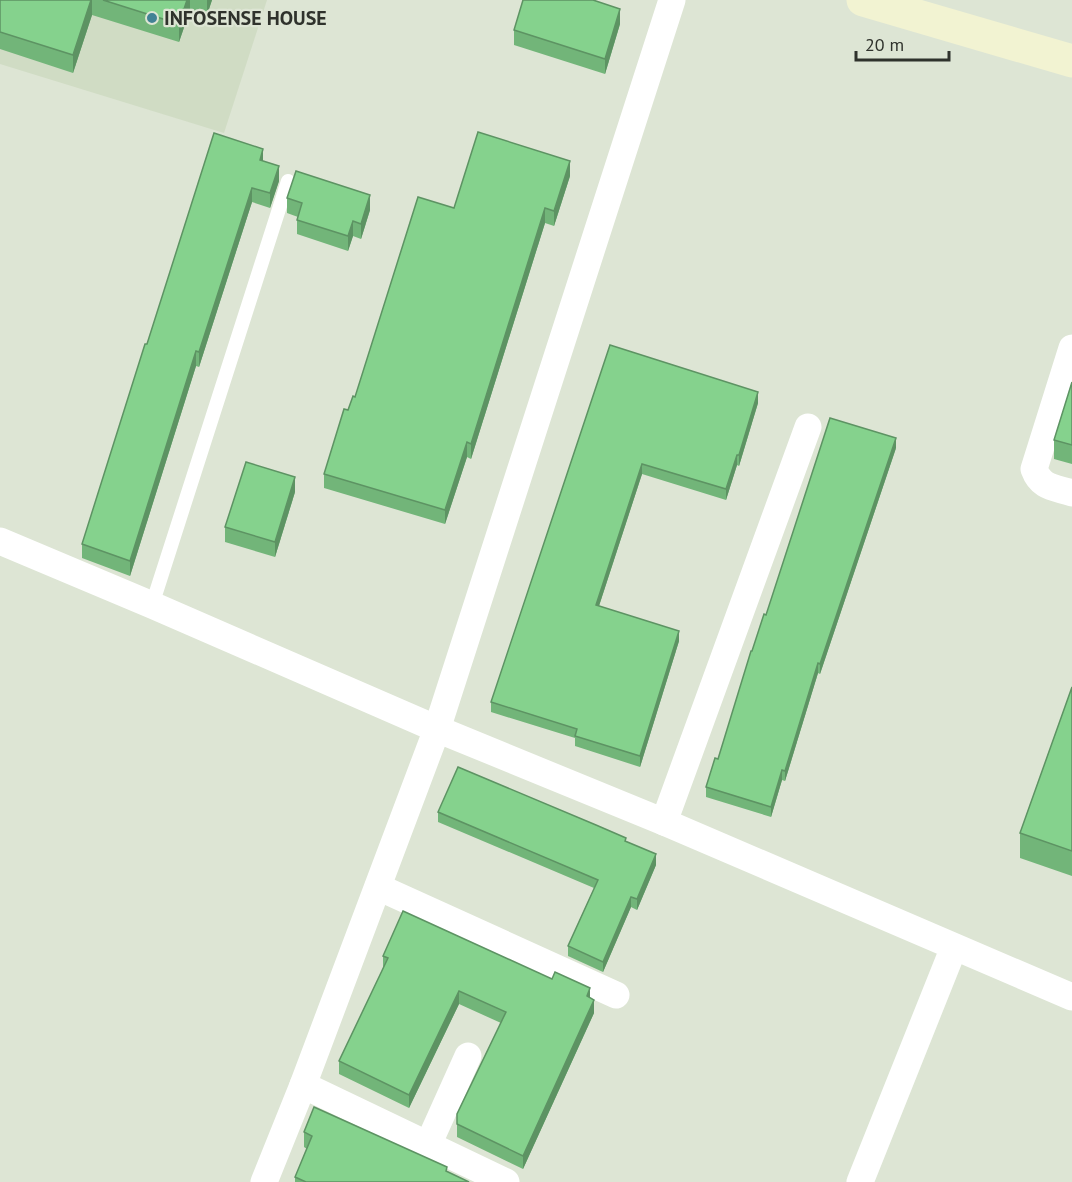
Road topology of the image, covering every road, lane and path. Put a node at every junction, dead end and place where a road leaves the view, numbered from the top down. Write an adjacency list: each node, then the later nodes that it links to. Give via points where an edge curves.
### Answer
1 (672, 0): 10 (street)
2 (863, 0): 3 (street)
3 (1072, 61)
4 (288, 181): 9 (lane)
5 (1072, 348): 7 (street, via 1034,469 1046,485)
6 (808, 427): 11 (street)
7 (1072, 493)
8 (0, 541): 9 (street)
9 (152, 605): 10 (street)
10 (437, 729): 11 (street); 12 (street)
11 (664, 822): 13 (street)
12 (378, 887): 14 (street); 17 (street)
13 (954, 947): 15 (street); 21 (street)
14 (616, 995)
15 (1072, 997)
16 (468, 1056): 18 (street)
17 (303, 1085): 18 (street); 19 (street)
18 (428, 1145): 20 (street)
19 (264, 1182)
20 (506, 1182)
21 (860, 1182)

